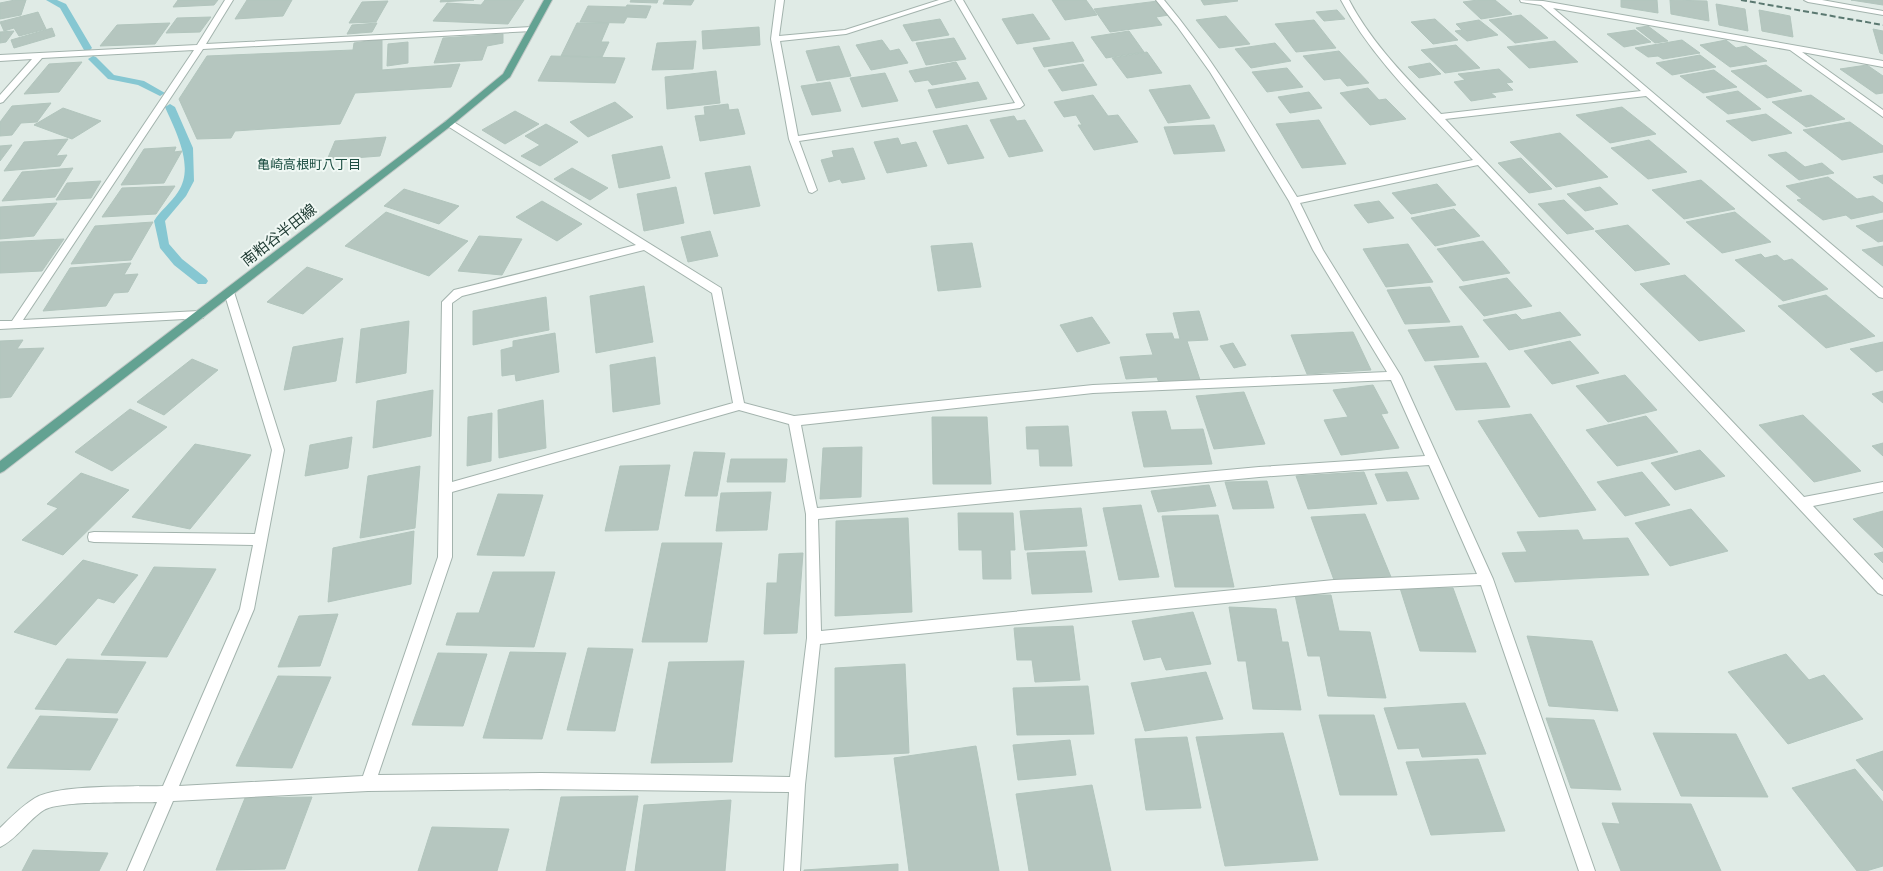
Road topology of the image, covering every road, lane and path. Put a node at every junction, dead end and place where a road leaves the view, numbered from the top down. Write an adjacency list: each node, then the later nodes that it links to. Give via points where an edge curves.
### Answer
1 (229, 0): 14 (street)
2 (548, 0): 12 (main road, 南粕谷半田線)
3 (780, 0): 13 (street)
4 (947, 0): 13 (street, via 846,32)
5 (959, 0): 24 (street, via 1020,105)
6 (1160, 0): 27 (street, via 1214,71)
7 (1345, 0): 22 (street, via 1376,49)
8 (1524, 0): 10 (street)
9 (1808, 0): 11 (street)
10 (1543, 3): 15 (street); 19 (street)
11 (1883, 13)
12 (532, 29): 14 (street); 23 (main road, 南粕谷半田線, via 507,75)
13 (775, 38): 24 (street)
14 (200, 47): 16 (street); 32 (street)
15 (1792, 48): 18 (street); 21 (street)
16 (39, 56): 17 (street); 20 (street)
17 (0, 58)
18 (1883, 64)
19 (1648, 93): 22 (street); 30 (street)
20 (0, 100)
21 (1883, 114)
22 (1438, 118): 25 (street)
23 (449, 123): 28 (street); 29 (main road, 南粕谷半田線)
24 (794, 139): 26 (street)
25 (1480, 162): 27 (street); 41 (street)
26 (812, 190)
27 (1294, 201): 34 (street, via 1318,250)
28 (645, 246): 35 (street, via 717,291); 40 (street, via 458,294 447,302)
29 (229, 292): 31 (main road, 南粕谷半田線); 44 (street, via 278,450)
30 (1883, 294)
31 (199, 315): 32 (street); 38 (main road, 南粕谷半田線)
32 (15, 324): 33 (street)
33 (0, 325)
34 (1395, 376): 36 (street, via 1093,389); 37 (street)
35 (739, 406): 36 (street); 40 (street)
36 (794, 421): 42 (street)
37 (1432, 460): 42 (street, via 1259,472); 45 (street)
38 (0, 468)
39 (1883, 487): 41 (street)
40 (446, 488): 48 (street, via 445,558)
41 (1802, 503): 46 (street)
42 (812, 514): 47 (street)
43 (94, 537): 44 (street)
44 (261, 540): 50 (street, via 247,609)
45 (1486, 579): 47 (street, via 1334,586); 54 (street)
46 (1883, 589)
47 (814, 638): 49 (street)
48 (368, 783): 49 (street, via 541,781); 50 (street)
49 (797, 785): 53 (street)
50 (168, 794): 51 (street, via 61,797 41,802); 52 (street)
51 (0, 840)
52 (135, 871)
53 (792, 871)
54 (1587, 871)

